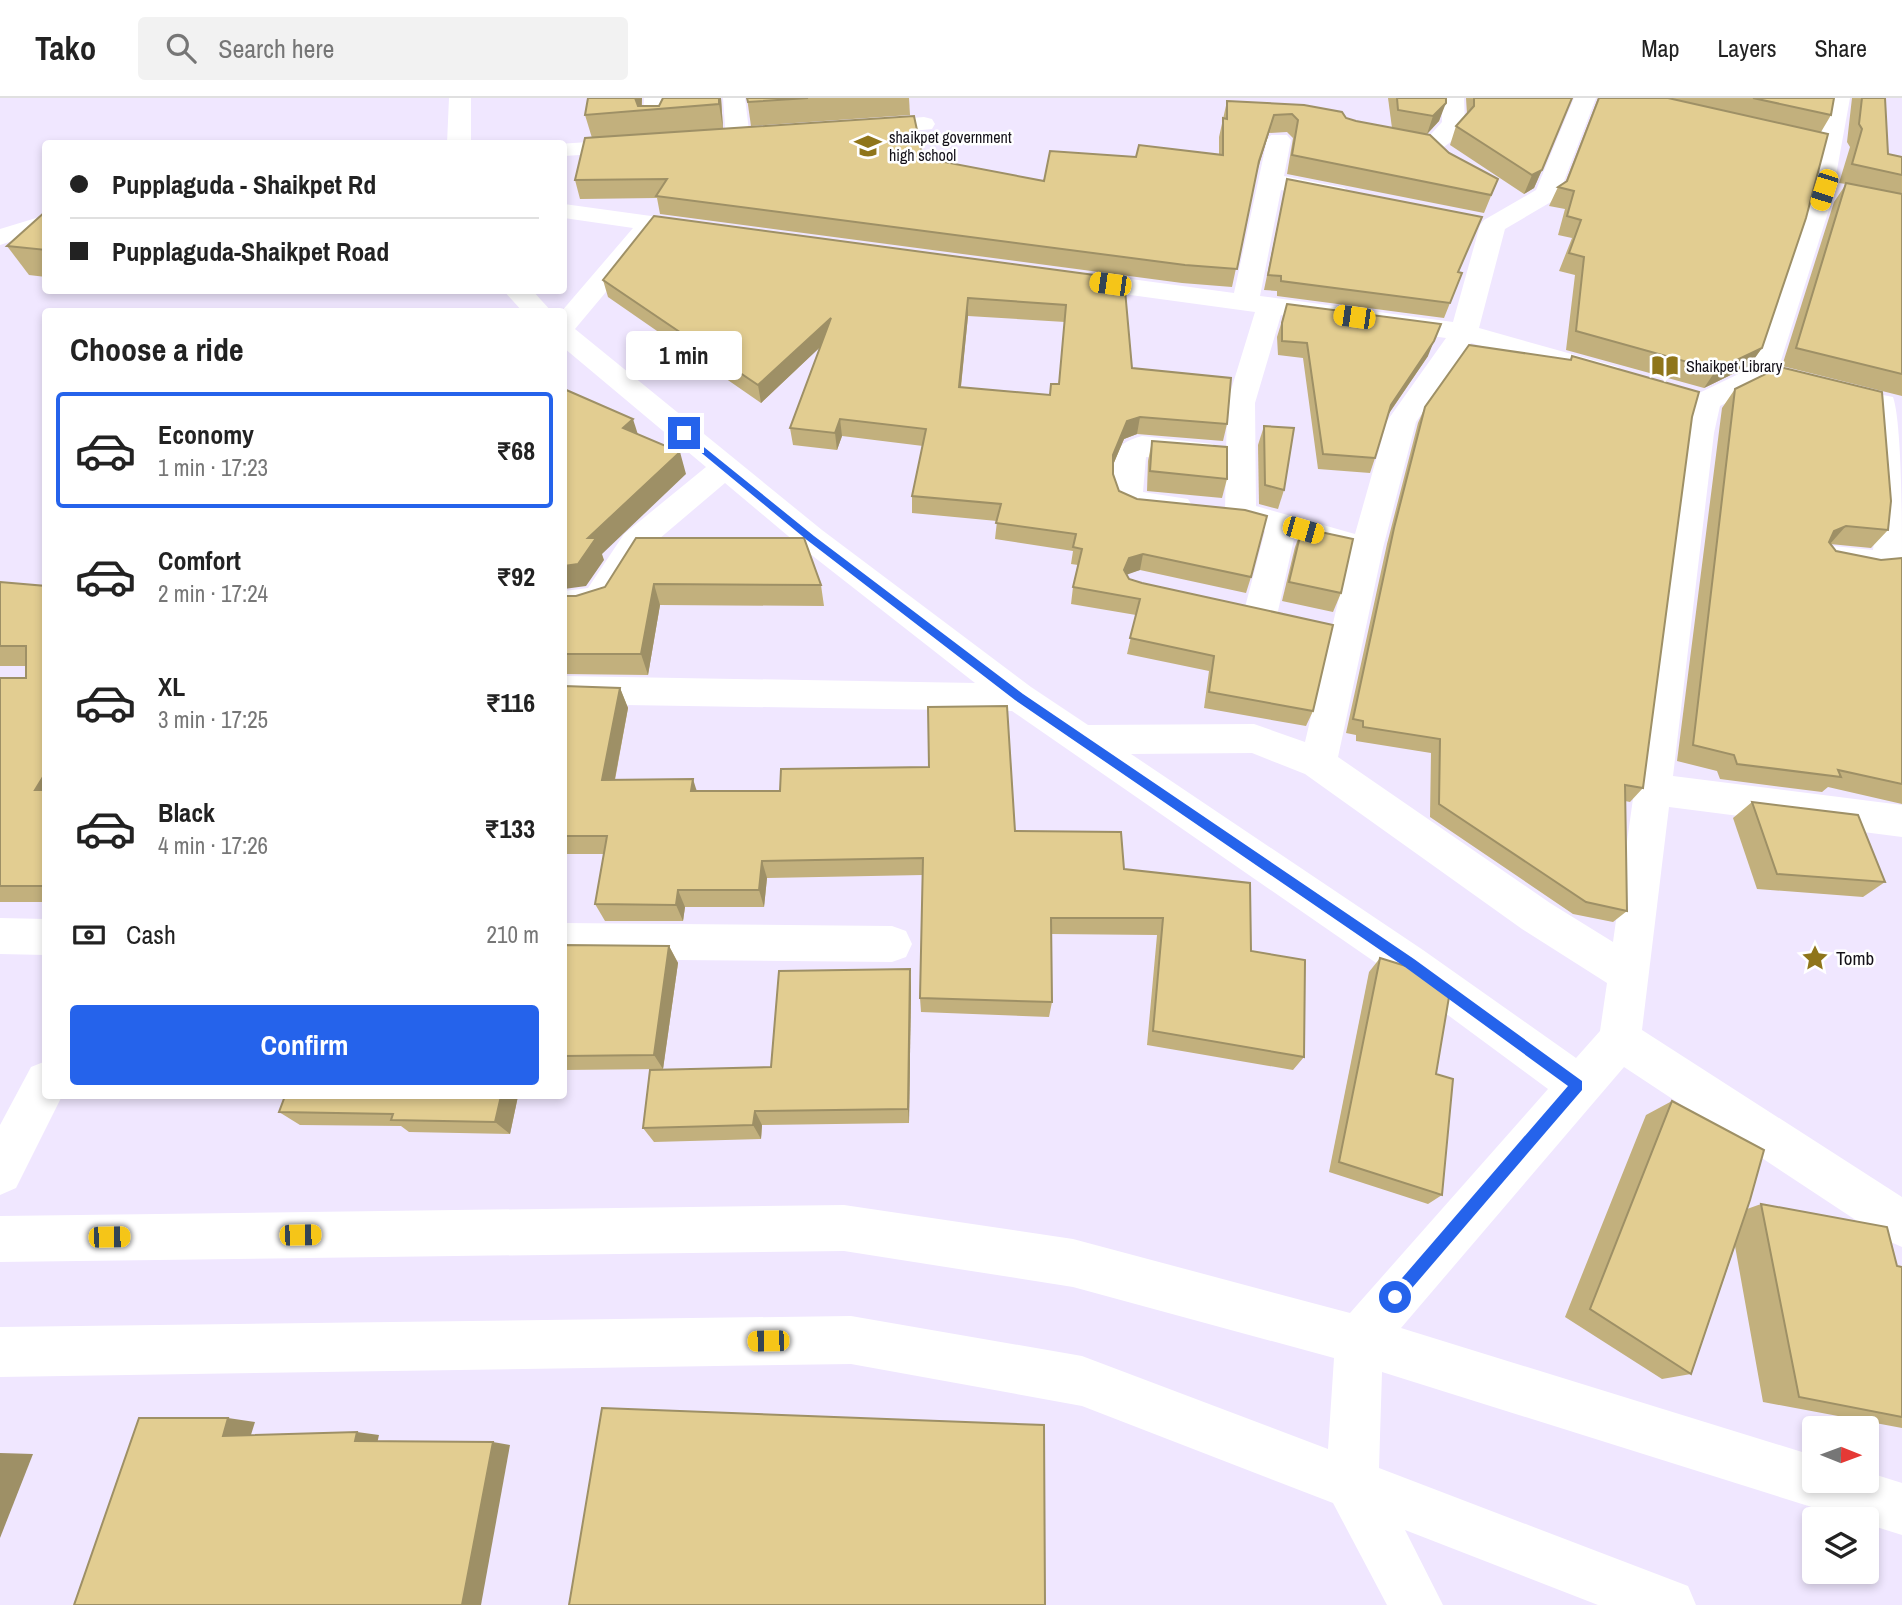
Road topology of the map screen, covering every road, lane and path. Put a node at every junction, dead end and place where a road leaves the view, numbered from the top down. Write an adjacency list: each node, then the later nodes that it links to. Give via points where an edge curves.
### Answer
1 (460, 98): 12 (street)
2 (655, 98): 7 (street)
3 (734, 98): 11 (street)
4 (1453, 98): 17 (street, via 1454,124)
5 (1586, 98): 31 (street, via 1547,194 1512,199 1480,222)
6 (1839, 98): 47 (street, via 1821,144 1837,192 1776,377 1694,397 1699,433)
7 (654, 124)
8 (924, 124): 9 (street)
9 (844, 130)
10 (765, 136): 11 (street)
11 (738, 139): 15 (street)
12 (459, 140)
13 (1279, 140): 20 (street)
14 (1406, 140): 17 (street)
15 (711, 141)
16 (669, 144): 18 (street)
17 (1433, 145): 19 (street)
18 (567, 149)
19 (1451, 164)
20 (1269, 180): 21 (street); 29 (street)
21 (1362, 198)
22 (567, 211): 24 (street)
23 (42, 223): 26 (street)
24 (650, 223): 25 (street); 32 (street)
25 (720, 232)
26 (0, 237)
27 (1051, 276): 29 (street)
28 (520, 294): 30 (street)
29 (1258, 304): 31 (street); 35 (street, via 1241,403)
30 (535, 308)
31 (1464, 332): 33 (street); 39 (street, via 1402,421)
32 (568, 344): 36 (street)
33 (1630, 379)
34 (1880, 403): 40 (street, via 1893,519 1888,557 1862,563)
35 (1238, 455): 37 (street); 37 (street, via 1142,446 1132,453 1130,499 1145,505)
36 (725, 467): 41 (street, via 635,542 600,597); 44 (street)
37 (1218, 511): 38 (street)
38 (1282, 524): 39 (street); 42 (street)
39 (1367, 548): 46 (street, via 1336,628)
40 (1831, 558)
41 (567, 603)
42 (1260, 611)
43 (567, 691): 44 (street)
44 (1019, 697): 45 (street)
45 (1083, 740): 46 (street, via 1254,738); 55 (street)
46 (1318, 762): 53 (street, via 1536,916)
47 (1652, 789): 48 (street); 53 (street)
48 (1902, 821)
49 (0, 936): 50 (street)
50 (42, 937)
51 (567, 942): 52 (street)
52 (892, 944)
53 (1628, 974): 54 (street)
54 (1620, 1040): 55 (street); 58 (street)
55 (1578, 1085): 60 (street)
56 (42, 1090): 57 (street)
57 (0, 1172)
58 (1902, 1224)
59 (0, 1239): 60 (street, via 844,1228 1073,1263)
60 (1359, 1340): 62 (street); 63 (street)
61 (0, 1352): 62 (street, via 850,1340 1082,1381)
62 (1352, 1486): 64 (street); 65 (street)
63 (1902, 1509)
64 (1416, 1605)
65 (1669, 1605)

